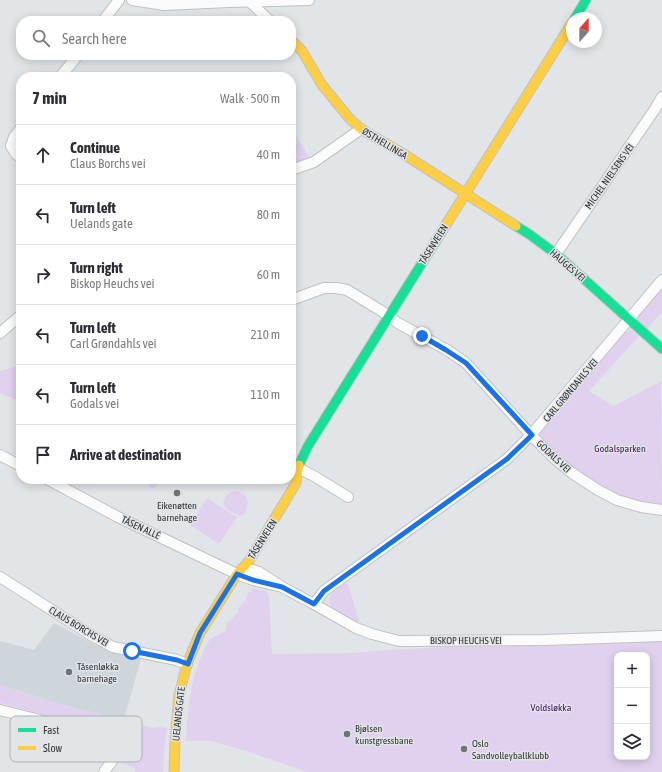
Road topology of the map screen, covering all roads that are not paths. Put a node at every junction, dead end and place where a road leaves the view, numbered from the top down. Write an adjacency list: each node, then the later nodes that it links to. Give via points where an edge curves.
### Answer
1 (119, 0): 8 (street)
2 (132, 0): 5 (street, via 164,4)
3 (309, 0): 6 (street)
4 (586, 0): 7 (street)
5 (229, 1): 6 (street)
6 (250, 2): 9 (street)
7 (579, 12)
8 (107, 16)
9 (265, 16)
10 (566, 32): 19 (street, TÅSENVEIEN)
11 (296, 45): 15 (street, ØSTHELLINGA, via 322,85)
12 (74, 60): 13 (street)
13 (64, 72)
14 (662, 97): 20 (street, MICHEL NIELSENS VEI)
15 (360, 129): 18 (street, via 314,162); 19 (street, ØSTHELLINGA)
16 (16, 134): 17 (street, via 11,146)
17 (16, 154)
18 (296, 168)
19 (464, 194): 20 (street, HAUGES VEI, via 529,234); 23 (street, TÅSENVEIEN)
20 (556, 254): 25 (street, HAUGES VEI)
21 (662, 280): 25 (street, CARL GRØNDAHLS VEI)
22 (296, 298): 23 (street, GODALS VEI, via 324,288 347,290)
23 (388, 316): 28 (street, GODALS VEI, via 466,363); 31 (street, TÅSENVEIEN)
24 (16, 319): 26 (street)
25 (629, 319): 27 (street, HAUGES VEI); 28 (street, CARL GRØNDAHLS VEI)
26 (0, 333)
27 (662, 349)
28 (532, 435): 37 (street, GODALS VEI, via 555,459 598,490 617,500); 40 (street, CARL GRØNDAHLS VEI, via 507,459 324,591)
29 (0, 455): 30 (street)
30 (16, 463)
31 (296, 464)
32 (296, 466): 36 (street)
33 (56, 484): 38 (street, TÅSEN ALLÉ, via 118,517)
34 (286, 484): 38 (street, TÅSENVEIEN, via 242,556)
35 (295, 484): 38 (street, TÅSENVEIEN, via 249,561)
36 (348, 497)
37 (662, 510)
38 (237, 574): 40 (street, BISKOP HEUCHS VEI, via 253,570 264,574); 42 (street, UELANDS GATE, via 200,633)
39 (0, 577): 42 (street, CLAUS BORCHS VEI, via 113,647)
40 (314, 604): 41 (street, BISKOP HEUCHS VEI, via 356,628 399,641)
41 (662, 636)
42 (188, 664): 47 (street, UELANDS GATE, via 179,695)
43 (0, 710): 44 (street)
44 (25, 716)
45 (111, 762): 46 (street)
46 (104, 772)
47 (174, 772)

